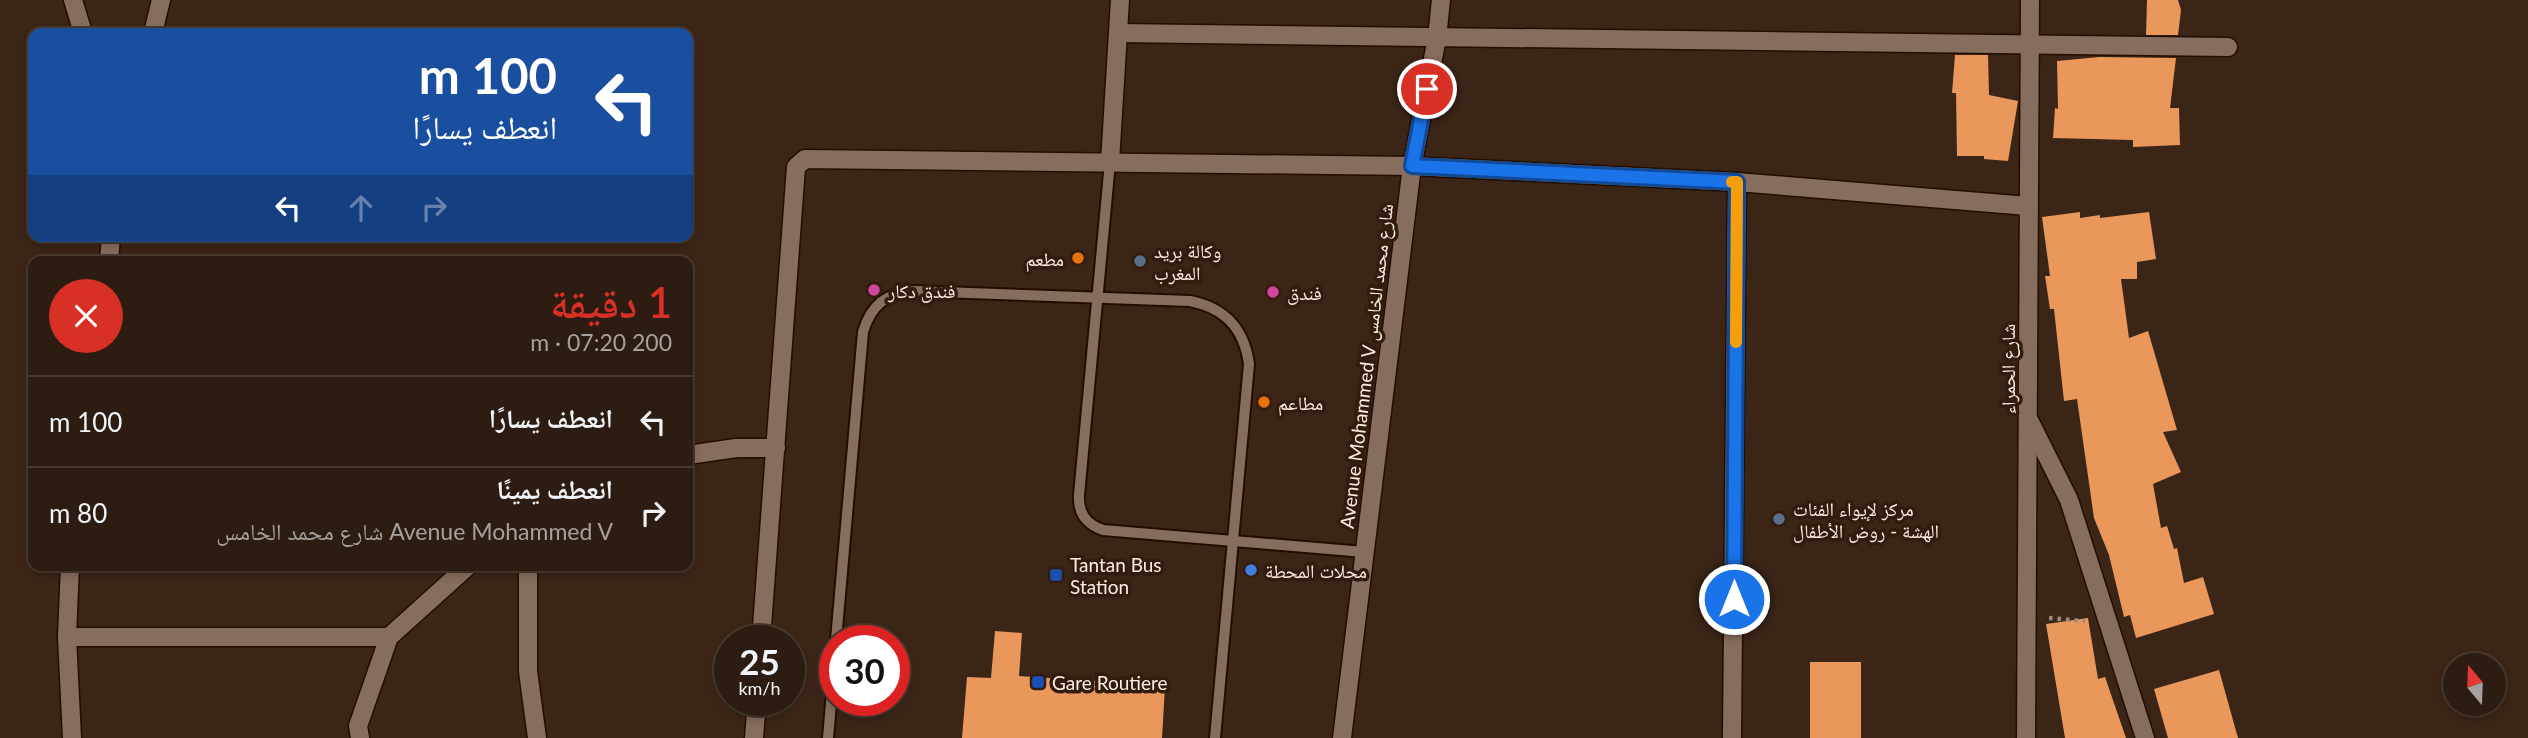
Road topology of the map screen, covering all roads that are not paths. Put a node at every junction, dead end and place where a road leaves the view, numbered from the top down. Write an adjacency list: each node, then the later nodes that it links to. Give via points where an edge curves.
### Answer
1 (74, 0): 6 (street)
2 (161, 0): 7 (street)
3 (1121, 0): 8 (street)
4 (1441, 0): 9 (street, Avenue Mohammed V شارع محمد الخامس)
5 (2030, 0): 10 (street, شارع الحمراء)
6 (82, 28)
7 (154, 28)
8 (1118, 33): 9 (street); 12 (street)
9 (1437, 38): 10 (street); 13 (street, Avenue Mohammed V شارع محمد الخامس)
10 (2029, 42): 11 (street); 15 (street, شارع الحمراء)
11 (2228, 47)
12 (1110, 162): 13 (street); 16 (lane); 18 (street, via 800,161 794,189)
13 (1412, 166): 14 (street); 21 (street, Avenue Mohammed V شارع محمد الخامس)
14 (1737, 182): 15 (street); 38 (street)
15 (2028, 206): 17 (street, شارع الحمراء)
16 (1098, 298): 20 (lane, via 1208,305 1238,328 1250,363); 20 (lane, via 1079,495 1086,521 1103,530); 26 (lane, via 914,292 893,295 875,306 863,332)
17 (2029, 419): 39 (street, شارع الحمراء); 40 (street, via 2069,500)
18 (776, 448): 19 (street); 25 (street)
19 (693, 454)
20 (1233, 541): 21 (lane); 36 (lane)
21 (1364, 552): 37 (street, Avenue Mohammed V شارع محمد الخامس)
22 (70, 571): 27 (street)
23 (462, 571): 28 (street)
24 (528, 571): 33 (street, via 528,671)
25 (762, 625)
26 (837, 625)
27 (67, 637): 28 (street); 31 (street)
28 (388, 637): 32 (street, via 358,726)
29 (756, 716): 34 (street)
30 (830, 716): 35 (lane)
31 (72, 738)
32 (359, 738)
33 (537, 738)
34 (754, 738)
35 (828, 738)
36 (1215, 738)
37 (1342, 738)
38 (1732, 738)
39 (2026, 738)
40 (2145, 738)

